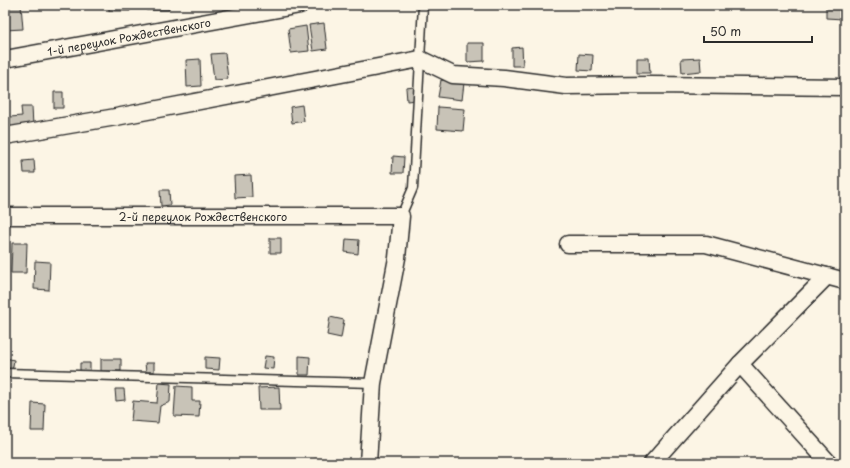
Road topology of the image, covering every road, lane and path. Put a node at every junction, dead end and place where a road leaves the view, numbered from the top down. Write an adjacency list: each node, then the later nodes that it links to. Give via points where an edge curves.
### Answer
1 (300, 5): 3 (street, 1-й переулок Рождественского)
2 (423, 5): 4 (lane)
3 (5, 59)
4 (420, 59): 5 (street, via 453,75 566,86); 6 (street); 8 (lane, via 413,188)
5 (845, 87)
6 (5, 136)
7 (5, 216): 8 (street, 2-й переулок Рождественского)
8 (401, 216): 14 (street, via 397,258)
9 (568, 244): 10 (street, via 706,244)
10 (826, 276): 11 (street); 12 (street)
11 (845, 281)
12 (740, 364): 16 (street); 17 (street)
13 (5, 372): 14 (lane)
14 (373, 383): 15 (street)
15 (368, 463)
16 (652, 463)
17 (829, 463)

